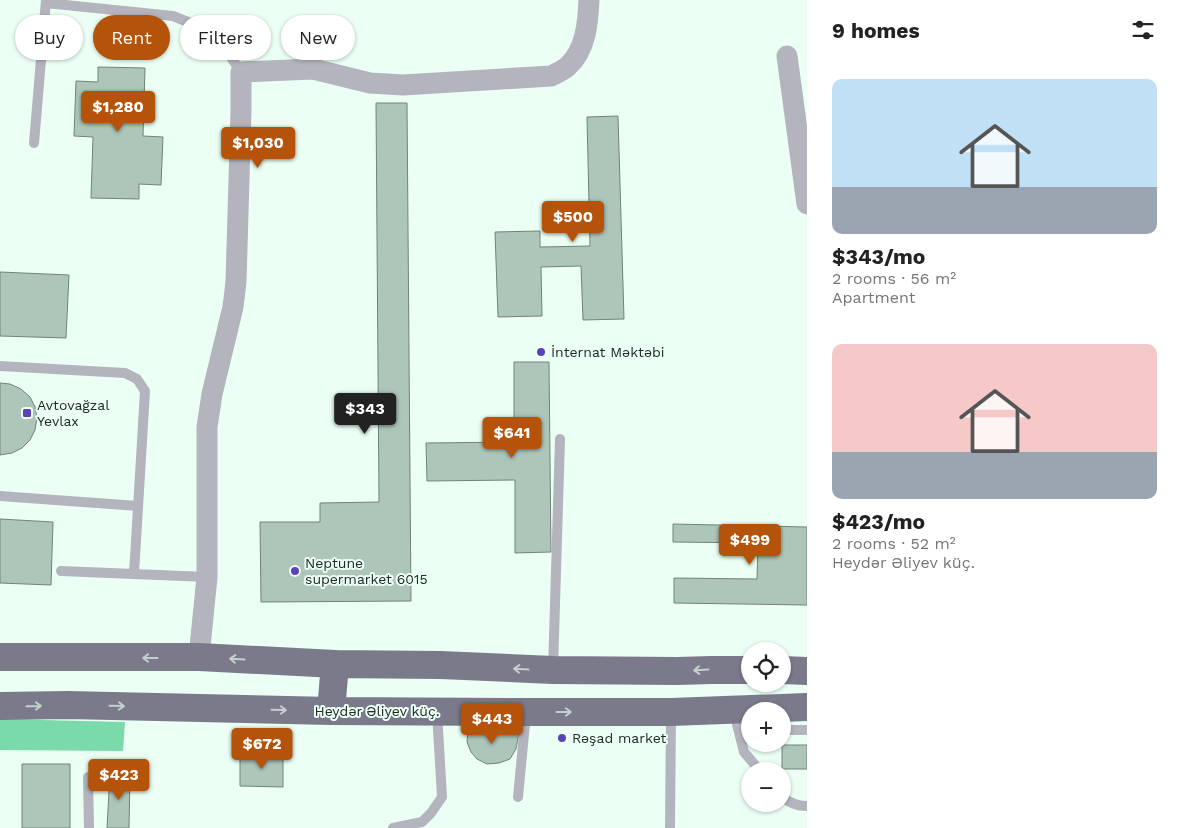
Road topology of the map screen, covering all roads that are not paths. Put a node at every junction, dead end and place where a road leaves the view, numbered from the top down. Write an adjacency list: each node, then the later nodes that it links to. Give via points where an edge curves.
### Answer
1 (589, 0): 4 (street, via 581,50 568,66 551,76 403,85 370,83 313,69)
2 (46, 2): 4 (lane, via 173,16 198,26 220,42); 5 (lane)
3 (787, 56): 6 (street)
4 (241, 72): 13 (street, via 236,282 207,427)
5 (34, 143)
6 (807, 204)
7 (0, 366): 10 (lane, via 125,373 138,379 145,392)
8 (560, 439): 17 (lane)
9 (0, 496): 10 (lane)
10 (138, 506): 12 (lane)
11 (61, 571): 12 (lane)
12 (134, 574): 13 (lane)
13 (207, 577): 15 (street)
14 (0, 657): 15 (main road, one-way to 14)
15 (199, 657): 16 (main road, one-way to 15)
16 (334, 664): 17 (main road, one-way to 16); 23 (main road)
17 (553, 670): 18 (main road, one-way to 17)
18 (741, 670)
19 (791, 670): 20 (main road)
20 (807, 671)
21 (0, 706): 23 (main road, Heydər Əliyev küç., one-way to 23)
22 (807, 707): 27 (main road, Heydər Əliyev küç.)
23 (332, 711): 24 (main road, Heydər Əliyev küç.)
24 (437, 711): 25 (main road, Heydər Əliyev küç.); 36 (lane, via 442,797 422,822)
25 (526, 712): 26 (main road, Heydər Əliyev küç., one-way to 26); 32 (lane)
26 (670, 712): 27 (main road, Heydər Əliyev küç.); 37 (lane)
27 (740, 722): 30 (lane, via 744,752)
28 (791, 730): 29 (lane)
29 (807, 730)
30 (752, 762)
31 (88, 777): 35 (lane)
32 (518, 797)
33 (791, 803): 34 (lane)
34 (807, 806)
35 (89, 828)
36 (393, 828)
37 (670, 828)

